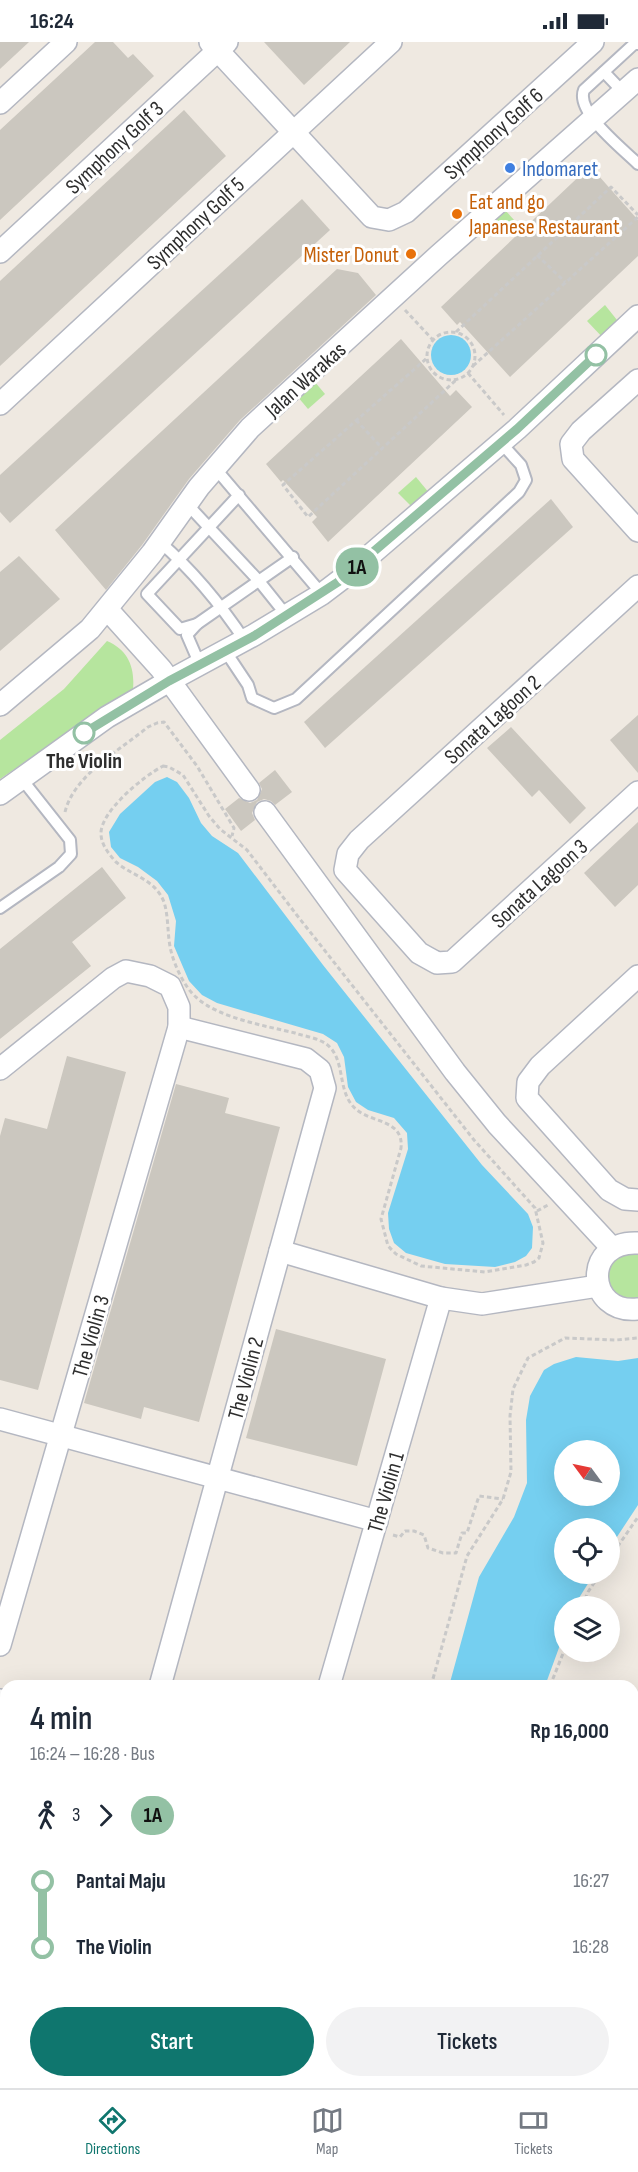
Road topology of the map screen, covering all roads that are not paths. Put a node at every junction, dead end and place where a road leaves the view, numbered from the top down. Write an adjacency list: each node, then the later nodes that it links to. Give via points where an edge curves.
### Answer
1 (66, 42): 8 (street)
2 (391, 42): 10 (street, Symphony Golf 5)
3 (593, 42): 10 (street, Symphony Golf 6, via 406,212 389,220 372,217)
4 (638, 44): 6 (lane)
5 (219, 45): 10 (street); 12 (street, Symphony Golf 3)
6 (604, 72): 7 (lane); 9 (lane, via 582,96)
7 (631, 86): 9 (street, Jalan Warakas)
8 (0, 103)
9 (593, 120): 11 (lane); 17 (street, Jalan Warakas, via 250,428)
10 (293, 132): 15 (street, Symphony Golf 5)
11 (638, 164)
12 (0, 252)
13 (638, 316): 16 (street)
14 (638, 380): 21 (street, via 581,431 572,444 573,459)
15 (0, 405)
16 (501, 443): 28 (street); 34 (lane, via 521,465 526,480 519,492 296,699 274,708 252,698)
17 (215, 468): 18 (lane); 19 (street, Jalan Warakas)
18 (239, 495): 20 (lane); 23 (lane)
19 (187, 504): 20 (lane); 22 (street, Jalan Warakas)
20 (208, 527): 24 (lane); 25 (lane)
21 (638, 531)
22 (160, 542): 24 (lane); 26 (street, Jalan Warakas)
23 (293, 557): 25 (lane); 28 (lane)
24 (179, 559): 26 (lane); 29 (lane)
25 (259, 581): 29 (lane); 31 (lane)
26 (139, 586): 30 (street, Jalan Warakas); 32 (lane, via 180,629)
27 (638, 586): 44 (street, Sonata Lagoon 2, via 348,854 345,870 419,953)
28 (322, 594): 31 (street)
29 (221, 608): 32 (lane); 33 (lane)
30 (107, 609): 36 (street); 37 (street, Jalan Warakas, via 90,629)
31 (287, 616): 33 (street)
32 (197, 624): 35 (lane, via 187,635)
33 (245, 641): 34 (street)
34 (226, 652): 35 (street)
35 (200, 665): 36 (street)
36 (169, 681): 38 (street, via 107,717); 39 (street)
37 (0, 705)
38 (21, 778): 41 (street); 43 (lane, via 70,840 71,854 59,867)
39 (249, 790)
40 (638, 792): 44 (street, Sonata Lagoon 3, via 452,962)
41 (0, 794)
42 (266, 812): 50 (street, via 455,1072 497,1124)
43 (0, 908)
44 (436, 963)
45 (638, 976): 48 (street, via 540,1066 528,1082 527,1098 609,1190)
46 (179, 1027): 47 (street, via 179,1007 170,986 150,976 126,971); 51 (street, The Violin 2, via 306,1059 320,1070 326,1088); 56 (street, The Violin 3)
47 (0, 1069)
48 (631, 1199)
49 (638, 1243): 50 (street, via 625,1242)
50 (612, 1248): 52 (street, via 602,1258)
51 (280, 1251): 53 (street); 57 (street, The Violin 2)
52 (598, 1286): 53 (street, via 482,1304); 54 (street, via 606,1300 620,1309)
53 (441, 1298): 58 (street, The Violin 1)
54 (638, 1309)
55 (0, 1419): 56 (street)
56 (61, 1436): 57 (street); 59 (street, The Violin 3)
57 (217, 1478): 58 (street); 60 (street, The Violin 2)
58 (375, 1526): 61 (street, The Violin 1)
59 (0, 1645)
60 (162, 1680)
61 (331, 1680)

